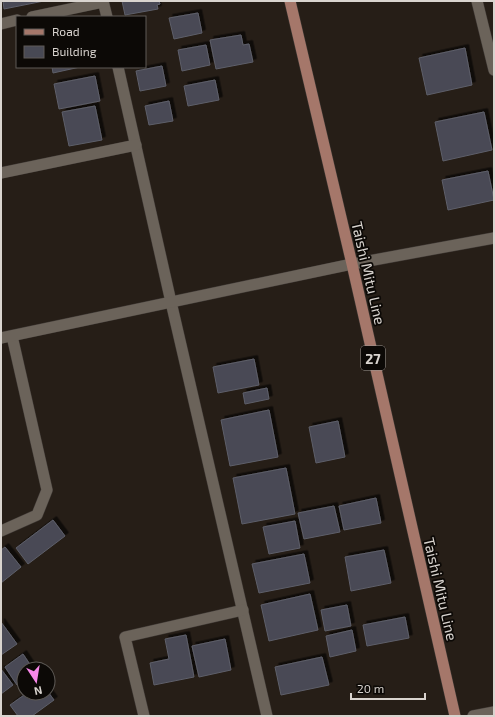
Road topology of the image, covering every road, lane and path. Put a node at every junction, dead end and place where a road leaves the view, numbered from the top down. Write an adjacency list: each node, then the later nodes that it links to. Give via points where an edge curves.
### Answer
1 (103, 1): 4 (street); 5 (street)
2 (290, 1): 13 (main road, Taishi Mitu Line / 27)
3 (477, 1): 9 (street)
4 (36, 16)
5 (107, 16)
6 (16, 20): 7 (street)
7 (1, 24)
8 (118, 68): 10 (street)
9 (494, 70)
10 (136, 145): 11 (street); 14 (street)
11 (1, 173)
12 (494, 238): 13 (street)
13 (352, 264): 14 (street); 21 (main road, Taishi Mitu Line / 27)
14 (171, 302): 15 (street); 17 (street)
15 (6, 337): 16 (street, via 47,490 37,515)
16 (1, 531)
17 (243, 610): 19 (street, via 125,637); 20 (street)
18 (494, 712): 22 (street)
19 (144, 716)
20 (267, 716)
21 (455, 716)
22 (473, 716)

